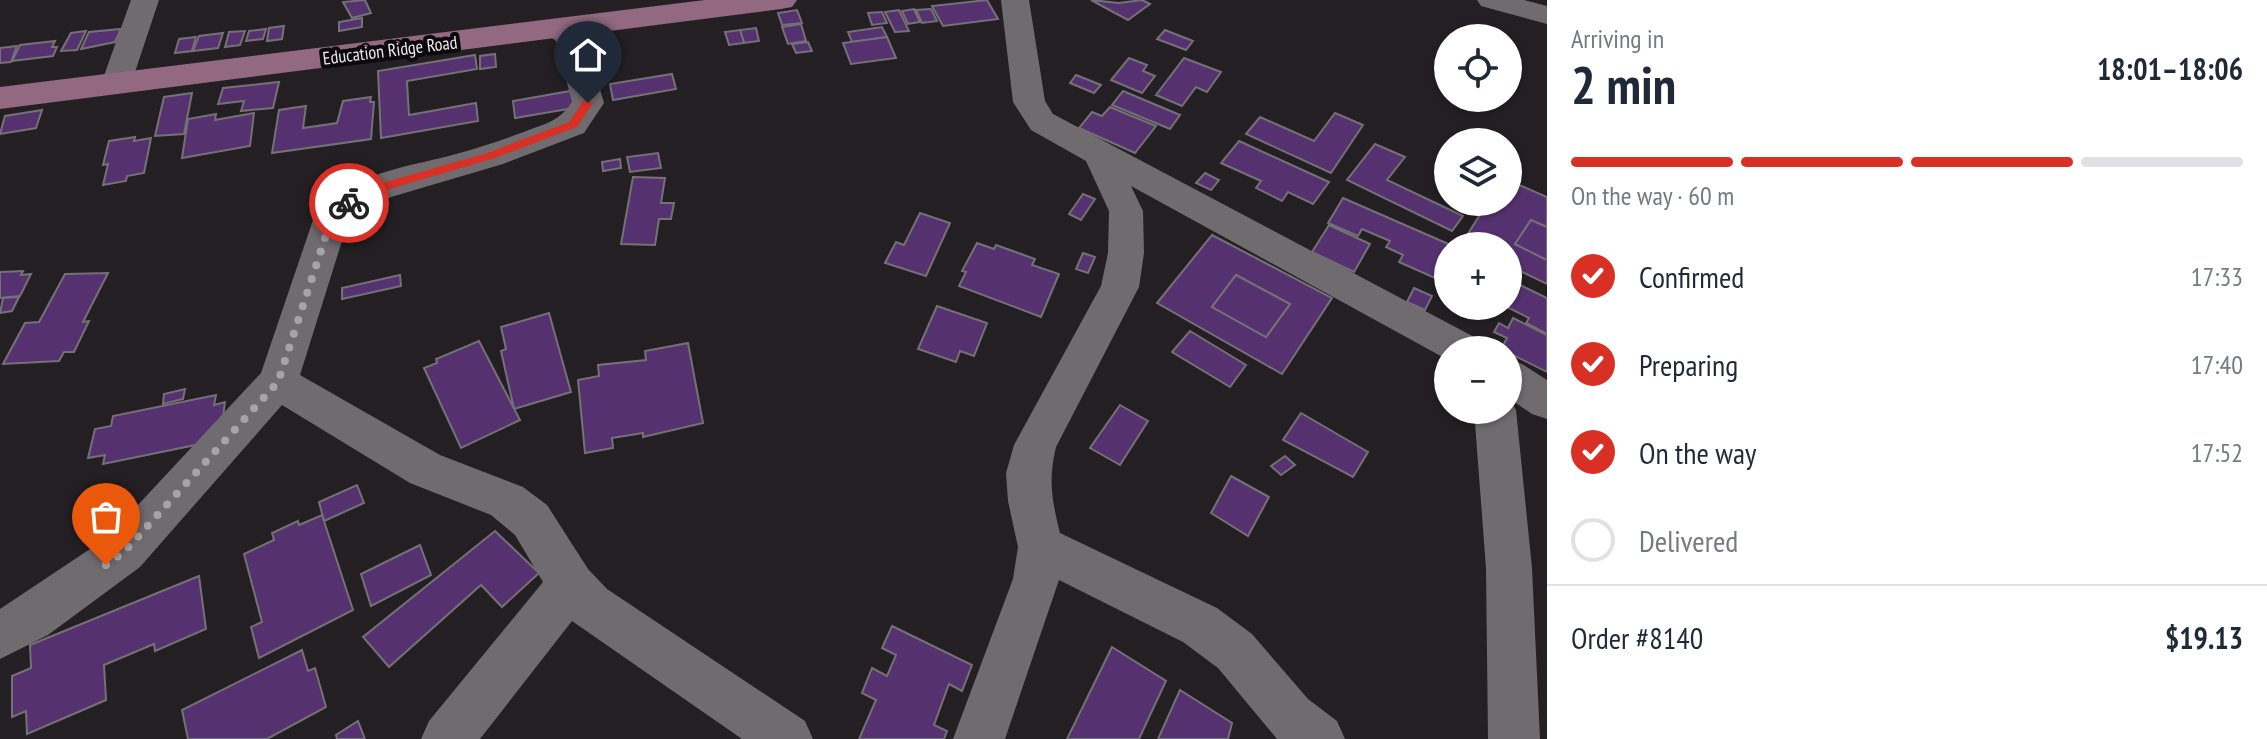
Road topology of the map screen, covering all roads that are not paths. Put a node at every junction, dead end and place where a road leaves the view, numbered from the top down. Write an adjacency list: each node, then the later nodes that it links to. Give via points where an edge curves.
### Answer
1 (145, 0): 8 (street)
2 (781, 0): 5 (main road, Education Ridge Road)
3 (1015, 0): 10 (street, via 1029,102 1042,122)
4 (1491, 0): 6 (street)
5 (689, 6): 7 (main road, Education Ridge Road)
6 (1547, 15)
7 (557, 30): 8 (main road, Education Ridge Road); 12 (street, via 569,36 588,103 578,119 491,156 379,188 339,210 331,220)
8 (116, 84): 9 (main road, Education Ridge Road)
9 (0, 98)
10 (1099, 154): 11 (street); 16 (street, via 1126,211 1126,253 1120,287 1035,445 1028,473)
11 (1438, 336)
12 (278, 382): 17 (street, via 425,469 507,501 531,520); 18 (street, via 124,552)
13 (1522, 385): 14 (street)
14 (1547, 402)
15 (1496, 424): 23 (street, via 1509,568)
16 (1041, 547): 21 (street, via 1036,579); 22 (street, via 1200,625 1235,651 1290,717)
17 (571, 585): 19 (street); 20 (street, via 590,606)
18 (0, 635)
19 (447, 739)
20 (787, 739)
21 (979, 739)
22 (1319, 739)
23 (1514, 739)

